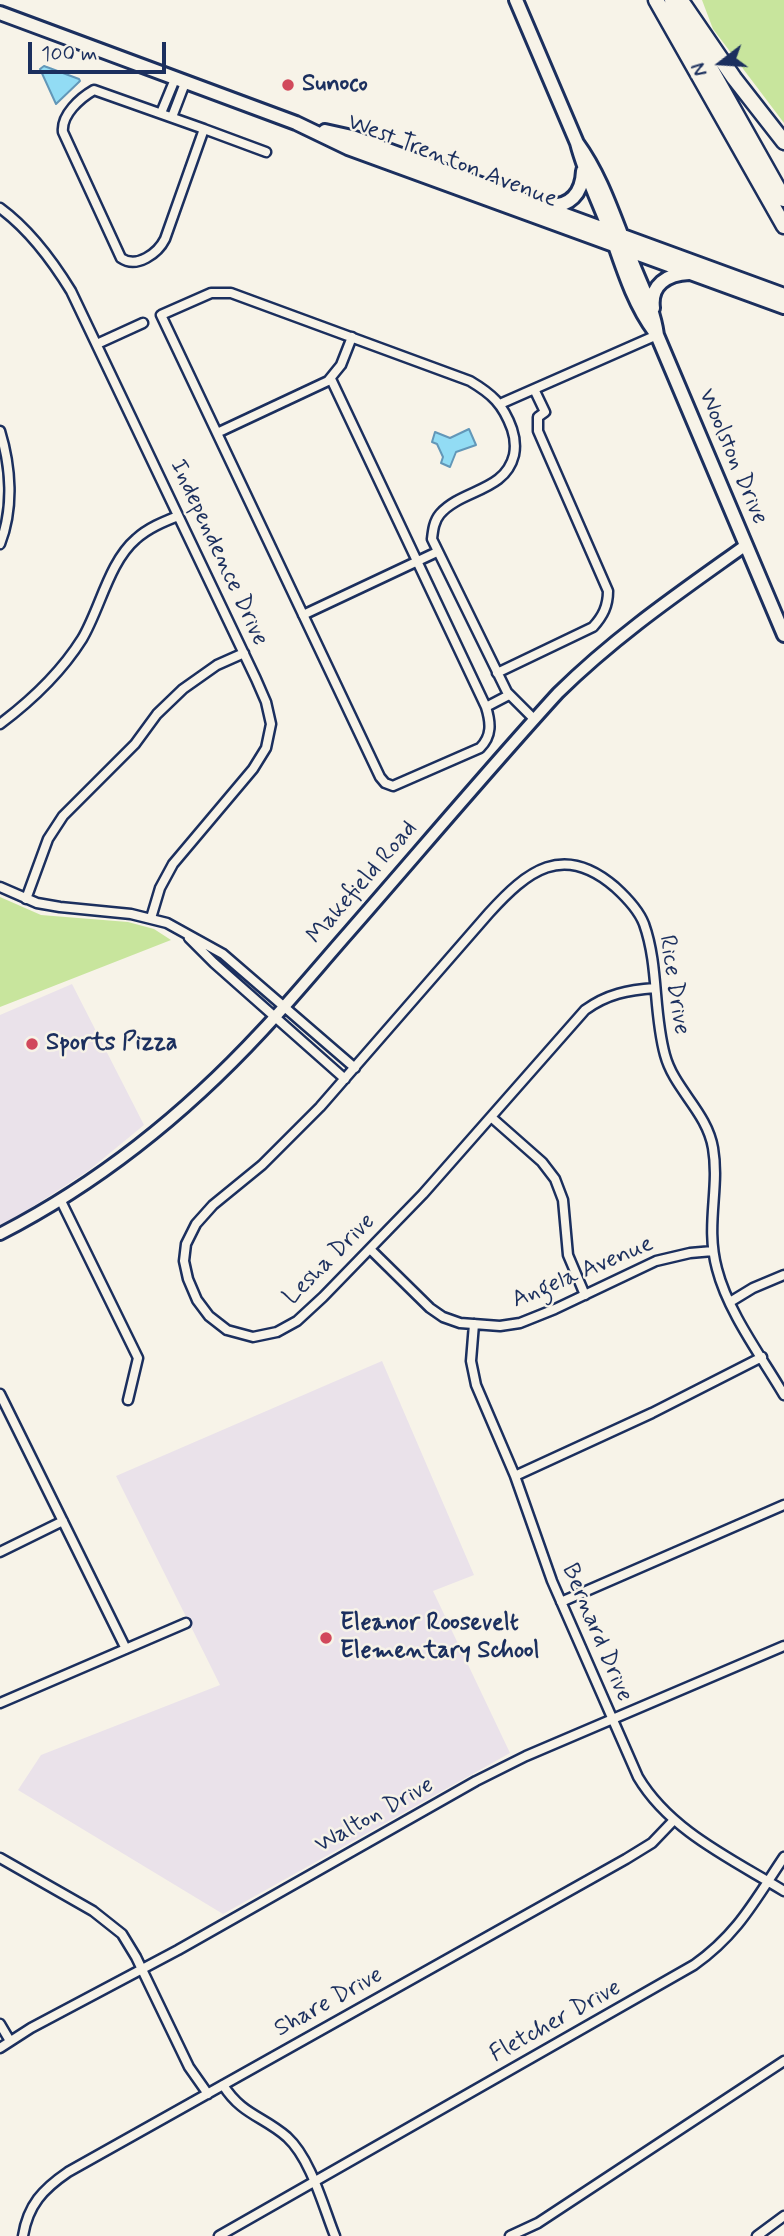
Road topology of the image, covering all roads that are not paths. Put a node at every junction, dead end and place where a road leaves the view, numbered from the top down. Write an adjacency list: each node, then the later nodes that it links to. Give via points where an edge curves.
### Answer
1 (516, 0): 12 (main road)
2 (656, 0): 18 (highway)
3 (672, 0): 15 (highway)
4 (681, 0): 11 (highway)
5 (0, 13): 6 (main road, West Trenton Avenue)
6 (180, 81): 7 (street); 8 (street); 9 (main road, West Trenton Avenue)
7 (161, 113): 8 (street); 10 (street, via 94,90 62,125 126,262 140,260 161,247)
8 (172, 117): 10 (street)
9 (301, 125): 16 (main road, via 352,137); 19 (main road, West Trenton Avenue, via 348,148)
10 (204, 129): 13 (street)
11 (784, 142)
12 (577, 144): 14 (main road); 19 (main road, via 592,163)
13 (266, 152)
14 (583, 167): 16 (main road, via 581,187 572,200); 19 (main road)
15 (784, 199)
16 (541, 206): 19 (main road)
17 (0, 208): 27 (street, Independence Drive, via 24,228 58,270)
18 (784, 226)
19 (618, 241): 20 (main road); 21 (main road); 23 (main road, Woolston Drive); 25 (main road, Woolston Drive, via 645,319)
20 (691, 273): 22 (main road); 23 (main road, via 673,275 660,283 653,296)
21 (784, 295)
22 (784, 307)
23 (654, 316): 25 (main road, Woolston Drive)
24 (143, 323): 27 (street)
25 (657, 335): 29 (street); 35 (main road, Woolston Drive)
26 (352, 337): 28 (street); 30 (street, via 470,381); 32 (street, via 232,293 211,293 161,315)
27 (97, 344): 33 (street, Independence Drive)
28 (331, 379): 32 (street); 37 (street)
29 (534, 389): 30 (street); 41 (street, via 545,412 538,417 538,431 608,591 608,601 593,627)
30 (500, 404): 36 (street, via 515,438 512,461 496,482 440,514 432,539)
31 (0, 431): 34 (street, via 9,492)
32 (217, 433): 38 (street)
33 (178, 516): 40 (street, Independence Drive); 45 (street, via 147,530 127,548 69,658 44,688)
34 (0, 544)
35 (746, 545): 39 (main road, Woolston Drive); 44 (street, Makefield Road, via 610,644)
36 (437, 552): 37 (street); 41 (street)
37 (417, 562): 38 (street); 43 (street)
38 (303, 615): 43 (street, via 380,777 389,785 401,785 480,748 489,733)
39 (784, 635)
40 (244, 653): 47 (street, via 183,689 62,816 48,839); 48 (street, Independence Drive, via 270,717 266,748 173,864)
41 (497, 673): 42 (street)
42 (509, 695): 43 (street); 44 (street)
43 (486, 707)
44 (534, 719): 51 (street, Makefield Road)
45 (0, 724)
46 (0, 887): 47 (street)
47 (26, 899): 48 (street)
48 (151, 918): 49 (street)
49 (180, 930): 51 (street, via 223,954); 52 (street)
50 (655, 988): 53 (street, Rice Drive, via 643,921 620,892 585,869 550,866 528,875 503,898); 55 (street, Lesha Drive, via 613,994 586,1010); 59 (street, Rice Drive, via 670,1069 712,1139)
51 (284, 1006): 52 (street, Makefield Road); 53 (street)
52 (275, 1016): 54 (street); 56 (street, Makefield Road, via 155,1132)
53 (355, 1068): 54 (street, Rice Drive)
54 (345, 1079): 58 (street, Lesha Drive, via 270,1158 199,1219 184,1261 192,1290 209,1317 227,1330 253,1337 291,1325)
55 (491, 1118): 58 (street, Lesha Drive); 61 (street, via 555,1179 563,1200 568,1255)
56 (61, 1201): 57 (street, Makefield Road); 67 (street, via 138,1357)
57 (0, 1234)
58 (370, 1249): 63 (street, Angela Avenue, via 430,1308 451,1320)
59 (713, 1251): 61 (street, Angela Avenue, via 656,1261); 62 (street, Rice Drive)
60 (784, 1275): 62 (street)
61 (585, 1295): 63 (street, Angela Avenue, via 520,1323)
62 (730, 1301): 64 (street, Rice Drive)
63 (474, 1324): 68 (street, Bernard Drive, via 472,1372)
64 (762, 1357): 66 (street, Rice Drive); 68 (street)
65 (0, 1395): 70 (street)
66 (784, 1395)
67 (128, 1400)
68 (515, 1476): 72 (street, Bernard Drive)
69 (784, 1505): 72 (street)
70 (63, 1521): 71 (street); 75 (street)
71 (0, 1552)
72 (561, 1602): 77 (street, Bernard Drive)
73 (186, 1623): 75 (street)
74 (784, 1646): 77 (street, Walton Drive)
75 (126, 1648): 76 (street)
76 (0, 1703)
77 (613, 1721): 78 (street, Bernard Drive, via 647,1792); 83 (street, Walton Drive, via 476,1781)
78 (674, 1820): 81 (street, Bernard Drive); 88 (street, Share Drive, via 652,1843 626,1859)
79 (784, 1857): 81 (street, Fletcher Drive)
80 (0, 1858): 83 (street, via 105,1919 122,1934)
81 (768, 1881): 82 (street, Bernard Drive); 90 (street, Fletcher Drive, via 736,1929 694,1965)
82 (784, 1891)
83 (142, 1969): 85 (street, Walton Drive); 89 (street, via 189,2067)
84 (0, 2024): 85 (street)
85 (10, 2041): 86 (street, Walton Drive)
86 (0, 2048)
87 (784, 2062): 95 (street)
88 (223, 2085): 89 (street, Share Drive); 90 (street, via 238,2105 277,2129 298,2149)
89 (208, 2094): 92 (street, Share Drive, via 48,2186 32,2208)
90 (314, 2183): 93 (street, Fletcher Drive); 94 (street)
91 (784, 2216): 96 (street)
92 (23, 2236)
93 (219, 2236)
94 (335, 2236)
95 (510, 2236)
96 (757, 2236)

